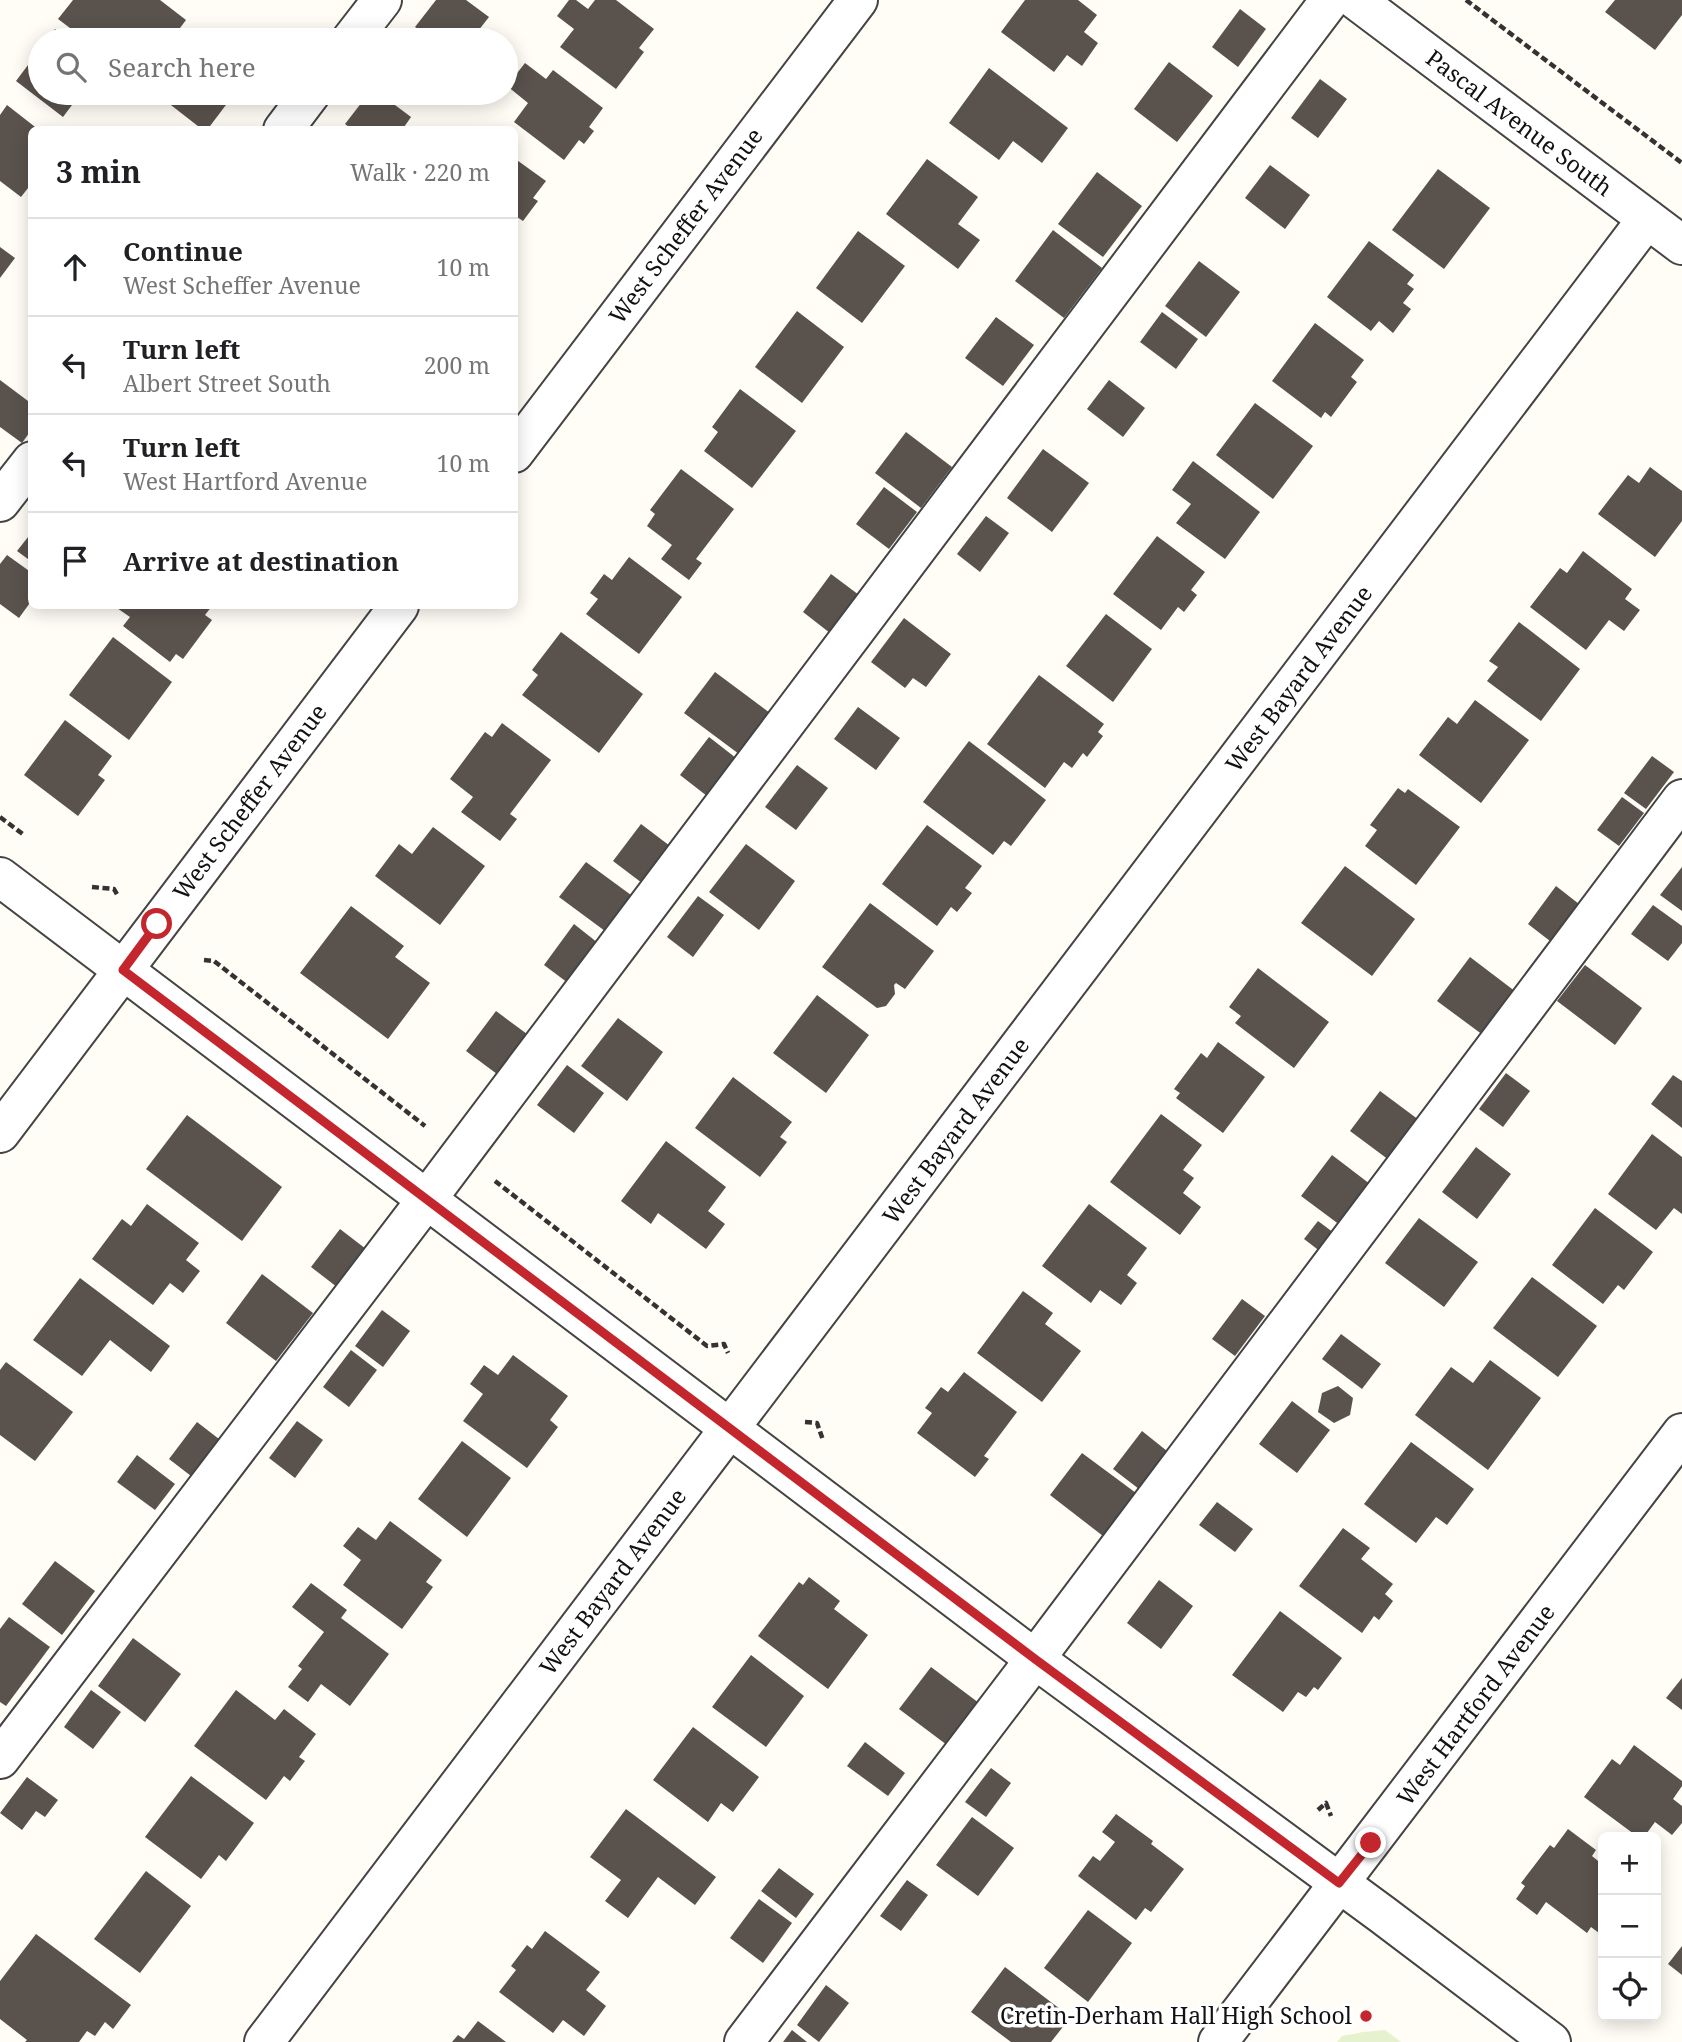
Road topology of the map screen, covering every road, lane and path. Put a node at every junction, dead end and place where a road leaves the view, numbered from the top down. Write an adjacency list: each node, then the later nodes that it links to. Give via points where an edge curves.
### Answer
1 (382, 0): 6 (street)
2 (858, 0): 12 (street, West Scheffer Avenue)
3 (1330, 0): 20 (street)
4 (1356, 0): 10 (street, Pascal Avenue South)
5 (1466, 0): 9 (path)
6 (360, 28)
7 (302, 105): 8 (street)
8 (286, 126)
9 (1682, 163)
10 (1647, 219): 11 (street, Pascal Avenue South); 21 (street, West Bayard Avenue)
11 (1682, 245)
12 (518, 448)
13 (28, 466): 14 (street)
14 (0, 502)
15 (397, 609): 18 (street, West Scheffer Avenue)
16 (1682, 799): 23 (street)
17 (0, 877): 18 (street)
18 (123, 970): 19 (street, West Scheffer Avenue); 20 (street)
19 (0, 1133)
20 (427, 1199): 21 (street); 24 (street)
21 (730, 1429): 23 (street); 26 (street, West Bayard Avenue)
22 (1682, 1433): 25 (street, West Hartford Avenue)
23 (1035, 1659): 25 (street); 27 (street)
24 (0, 1759)
25 (1339, 1883): 28 (street, West Hartford Avenue); 29 (street)
26 (264, 2042)
27 (744, 2042)
28 (1217, 2042)
29 (1551, 2042)

